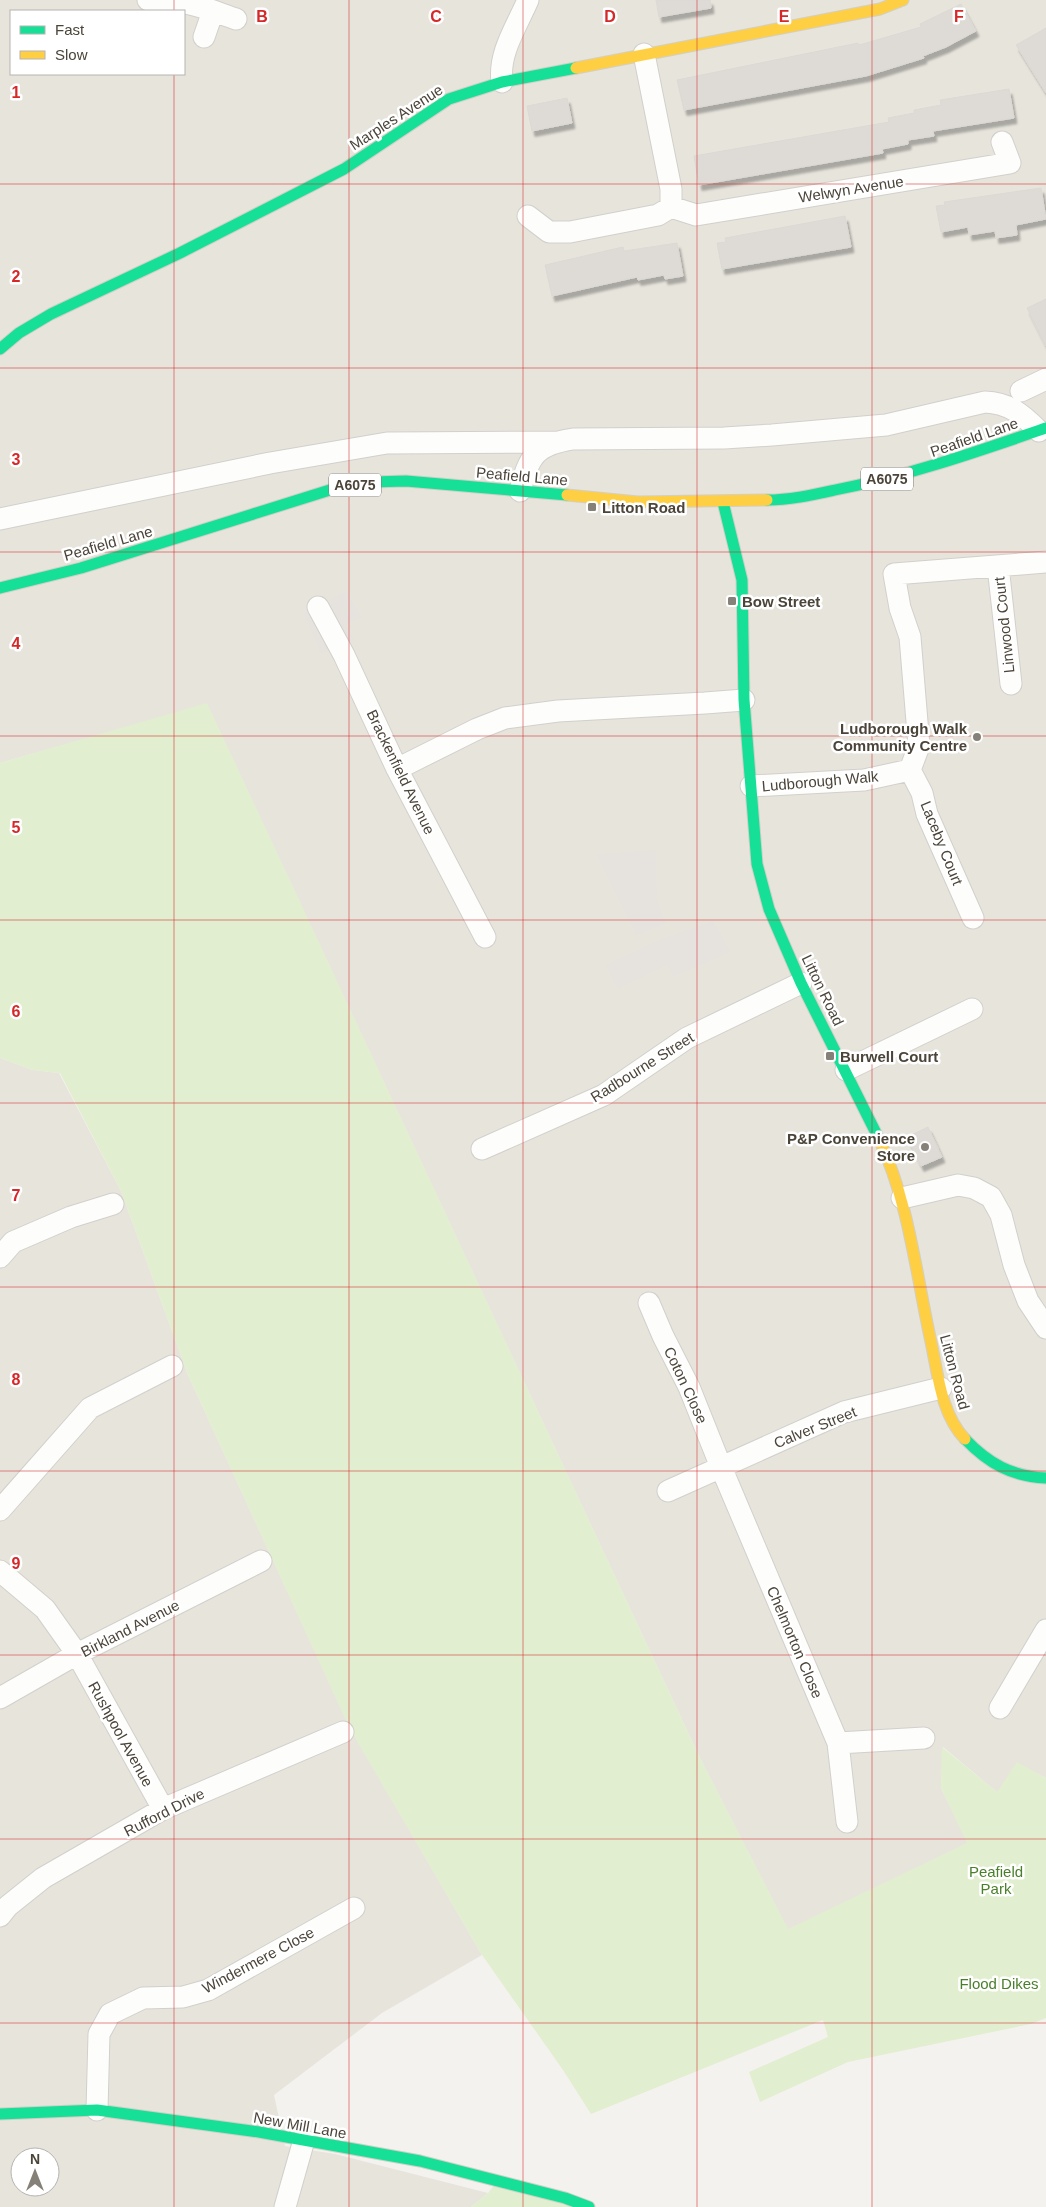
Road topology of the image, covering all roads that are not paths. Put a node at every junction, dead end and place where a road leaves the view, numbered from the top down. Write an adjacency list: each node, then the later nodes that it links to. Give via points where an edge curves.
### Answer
1 (148, 0): 4 (street, via 162,4 177,1)
2 (528, 0): 8 (street, via 502,58)
3 (904, 0): 7 (street, Marples Avenue, via 880,9)
4 (213, 11): 5 (street); 6 (street)
5 (236, 19)
6 (204, 37)
7 (644, 54): 8 (street, Marples Avenue); 10 (street, via 672,189)
8 (502, 82): 12 (street, Marples Avenue, via 448,99 344,168 180,253 50,314)
9 (1002, 142): 10 (street, Welwyn Avenue, via 1010,163 696,215)
10 (671, 207): 11 (street, via 658,214 570,232 549,232)
11 (528, 216)
12 (0, 349)
13 (1046, 378): 14 (street)
14 (1021, 391)
15 (1043, 430): 16 (street, via 1010,406 984,402 886,425 724,438); 18 (street, Peafield Lane / A6075, via 929,468 863,485 785,500)
16 (559, 442): 17 (street, via 535,454 526,468); 19 (street, via 387,443 270,463)
17 (520, 491): 18 (street, Peafield Lane / A6075, via 638,502); 22 (street, Peafield Lane / A6075, via 406,481 372,482 333,489 90,565)
18 (723, 502): 25 (street, Litton Road, via 742,580)
19 (0, 520)
20 (1046, 562): 21 (street, Linwood Court)
21 (998, 566): 24 (street, Linwood Court); 27 (street, Linwood Court, via 894,574 900,608 910,637 919,746)
22 (0, 588)
23 (318, 607): 26 (street, Brackenfield Avenue)
24 (1010, 684)
25 (744, 700): 26 (street, via 558,711 505,718); 28 (street, Litton Road)
26 (397, 769): 30 (street, Brackenfield Avenue)
27 (910, 770): 28 (street, Ludborough Walk, via 864,780); 29 (street, Laceby Court)
28 (751, 786): 31 (street, Litton Road, via 757,864 769,909)
29 (973, 918)
30 (485, 937)
31 (801, 984): 33 (street, Litton Road); 34 (street, Radbourne Street, via 686,1038 604,1095)
32 (972, 1009): 33 (street)
33 (846, 1070): 35 (street, Litton Road, via 881,1143)
34 (482, 1149)
35 (902, 1198): 39 (street, via 958,1185 974,1188 990,1197 1002,1215 1014,1265 1028,1301); 41 (street, Litton Road)
36 (113, 1204): 37 (street, via 13,1242)
37 (0, 1257)
38 (649, 1303): 42 (street, Coton Close, via 689,1387)
39 (1046, 1328)
40 (172, 1366): 45 (street, via 90,1408)
41 (941, 1388): 42 (street, Calver Street, via 844,1412); 43 (street, Litton Road, via 948,1412 980,1455 1024,1477)
42 (721, 1467): 44 (street, Calver Street); 54 (street, Chelmorton Close)
43 (1046, 1478)
44 (668, 1490)
45 (0, 1510)
46 (261, 1561): 49 (street, Birkland Avenue)
47 (0, 1571): 49 (street, Rushpool Avenue, via 45,1609)
48 (1046, 1630): 51 (street)
49 (77, 1654): 50 (street, Birkland Avenue); 55 (street, Rushpool Avenue)
50 (0, 1698)
51 (1000, 1708)
52 (344, 1732): 55 (street, Rufford Drive)
53 (924, 1738): 54 (street)
54 (838, 1743): 56 (street, Chelmorton Close)
55 (163, 1809): 58 (street, Rufford Drive, via 43,1878)
56 (847, 1822)
57 (354, 1908): 59 (street, Windermere Close, via 208,1990 183,1997 143,1998 110,2014 99,2034)
58 (0, 1916)
59 (96, 2110): 60 (street, New Mill Lane); 61 (street, New Mill Lane)
60 (0, 2114)
61 (304, 2140): 62 (street); 63 (street, New Mill Lane, via 420,2161)
62 (285, 2207)
63 (589, 2207)

